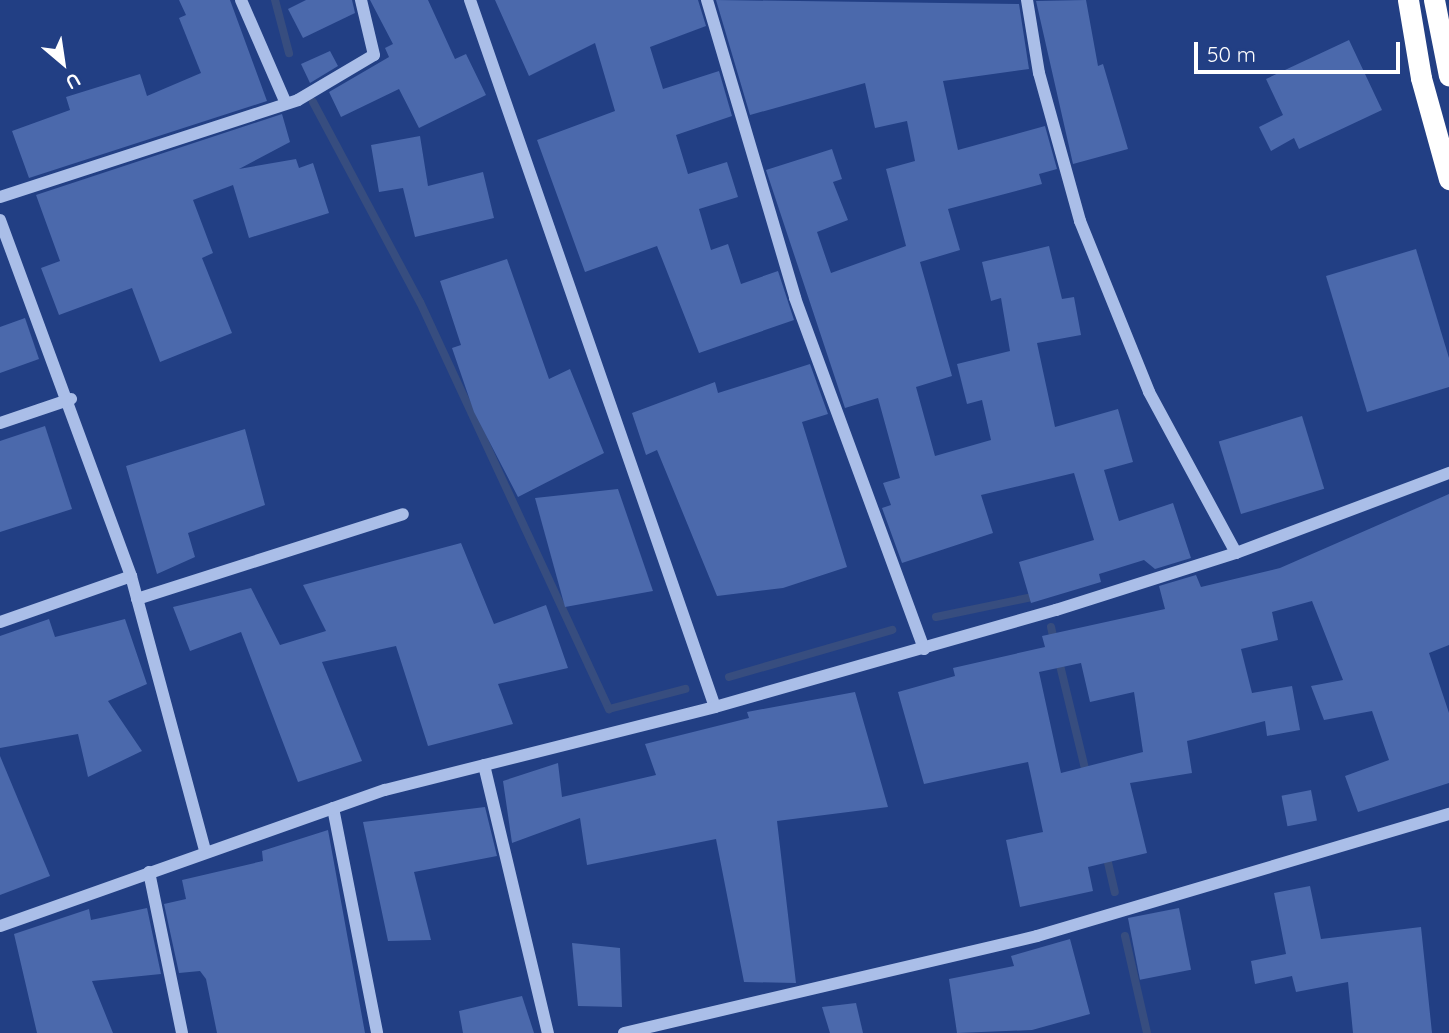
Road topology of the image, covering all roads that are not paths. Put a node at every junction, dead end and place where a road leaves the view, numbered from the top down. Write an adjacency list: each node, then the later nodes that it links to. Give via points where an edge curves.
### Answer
1 (241, 0): 10 (street)
2 (361, 0): 10 (street, via 374,55 298,100)
3 (470, 0): 23 (street)
4 (707, 0): 22 (street, via 795,298)
5 (1027, 0): 18 (street, via 1042,85 1080,221 1149,392)
6 (1408, 0): 11 (highway, via 1421,78)
7 (1434, 0): 8 (highway)
8 (1445, 43): 9 (highway)
9 (1449, 76)
10 (285, 102): 12 (street)
11 (1449, 179)
12 (0, 197)
13 (1, 228): 14 (street)
14 (71, 399): 15 (street); 19 (street)
15 (0, 423)
16 (1449, 473): 18 (street)
17 (403, 514): 20 (street)
18 (1236, 553): 22 (street)
19 (131, 576): 20 (street); 21 (street)
20 (137, 599): 27 (street)
21 (0, 622)
22 (924, 649): 23 (street)
23 (715, 707): 24 (street)
24 (484, 765): 25 (street); 32 (street)
25 (332, 808): 27 (street); 31 (street)
26 (1449, 814): 33 (street, via 1037,936)
27 (205, 850): 28 (street)
28 (149, 872): 29 (street); 30 (street)
29 (0, 926)
30 (182, 1033)
31 (377, 1033)
32 (548, 1033)
33 (624, 1033)

